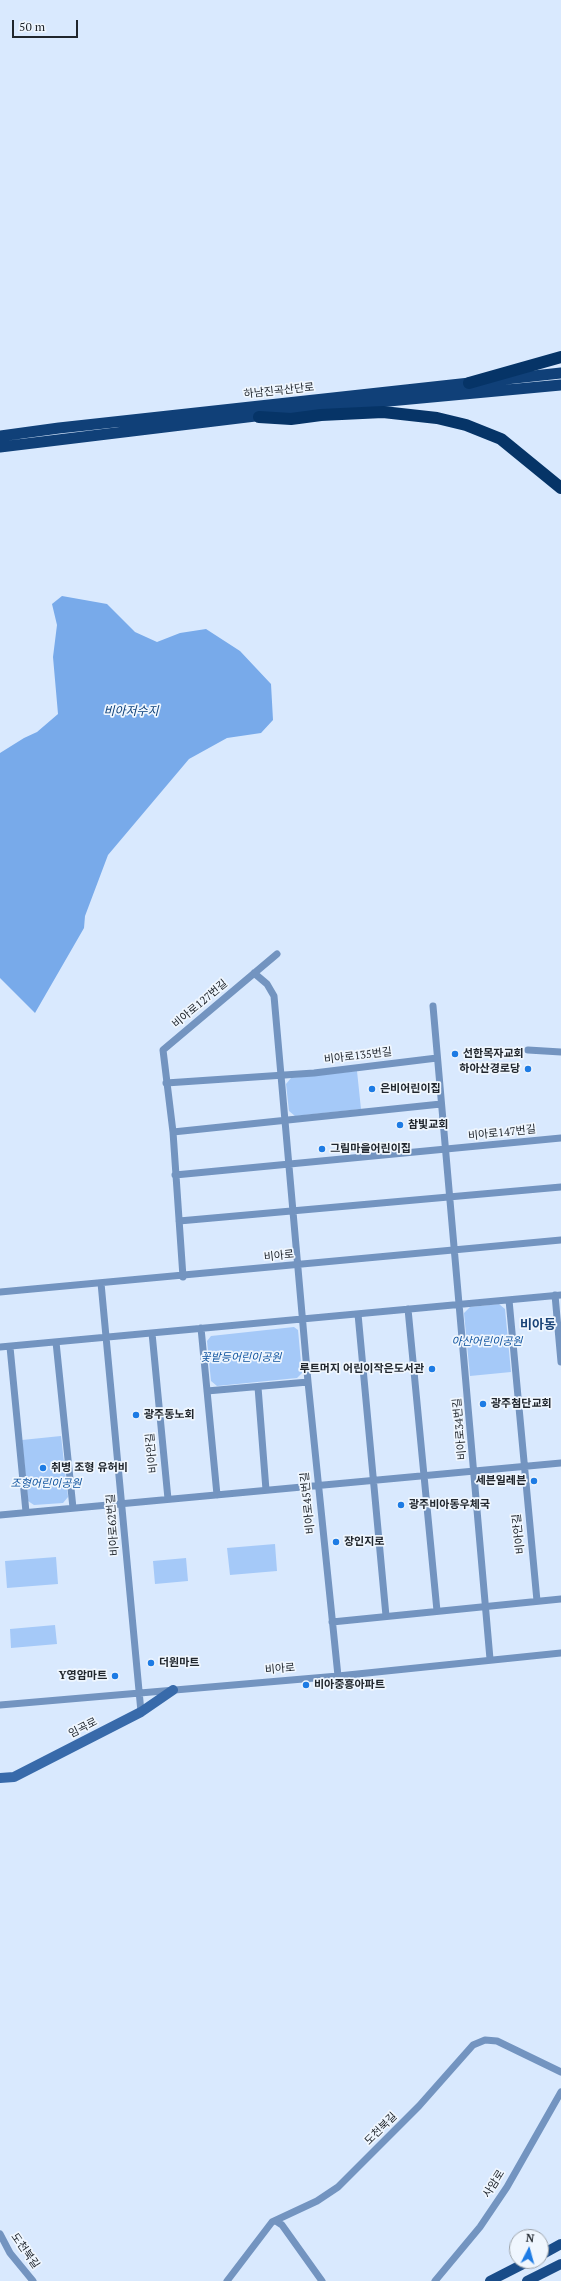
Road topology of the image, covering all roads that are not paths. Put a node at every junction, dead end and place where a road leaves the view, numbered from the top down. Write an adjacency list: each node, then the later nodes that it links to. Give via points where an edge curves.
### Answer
1 (561, 357): 3 (highway)
2 (561, 373): 3 (highway, 하남진곡산단로)
3 (469, 383): 6 (highway, 하남진곡산단로)
4 (561, 385): 5 (highway, 하남진곡산단로, via 346,405)
5 (259, 417): 7 (highway, 하남진곡산단로); 8 (highway, via 290,419 382,412 438,418 466,425 501,439)
6 (0, 436)
7 (0, 447)
8 (561, 488)
9 (277, 954): 10 (street, 비아로127번길)
10 (254, 973): 15 (street, via 267,984 274,996); 16 (street, 비아로127번길, via 163,1050)
11 (433, 1006): 14 (street)
12 (528, 1050): 13 (street)
13 (561, 1052)
14 (437, 1058): 15 (street, 비아로135번길); 17 (street)
15 (280, 1075): 16 (street); 18 (street)
16 (166, 1083): 19 (street, 비아로127번길)
17 (441, 1104): 18 (street); 21 (street)
18 (285, 1120): 19 (street); 22 (street)
19 (173, 1132): 23 (street, 비아로127번길)
20 (561, 1138): 21 (street, 비아로147번길)
21 (446, 1150): 22 (street); 25 (street)
22 (290, 1165): 23 (street); 26 (street)
23 (175, 1175): 27 (street, 비아로127번길)
24 (561, 1187): 25 (street)
25 (451, 1196): 26 (street); 29 (street)
26 (294, 1210): 27 (street); 30 (street)
27 (179, 1222): 31 (street, 비아로127번길)
28 (561, 1240): 29 (street, 비아로)
29 (455, 1251): 30 (street, 비아로); 36 (street, 비아로34번길)
30 (298, 1265): 31 (street, 비아로); 39 (street, 비아로45번길)
31 (183, 1277): 32 (street, 비아로)
32 (101, 1283): 33 (street, 비아로); 42 (street, 비아로62번길)
33 (0, 1292)
34 (558, 1295): 35 (street); 46 (street)
35 (509, 1300): 36 (street); 51 (street, 비아안길)
36 (459, 1304): 37 (street); 52 (street, 비아로34번길)
37 (408, 1309): 38 (street); 53 (street)
38 (358, 1314): 39 (street); 54 (street)
39 (304, 1319): 40 (street); 47 (street, 비아로45번길)
40 (202, 1328): 41 (street); 49 (street)
41 (152, 1333): 42 (street); 58 (street, 비아안길)
42 (106, 1337): 43 (street); 59 (street, 비아로62번길)
43 (56, 1342): 44 (street); 60 (street)
44 (10, 1346): 45 (street); 61 (street)
45 (0, 1348)
46 (561, 1362)
47 (308, 1382): 48 (street); 55 (street, 비아로45번길)
48 (258, 1387): 49 (street); 56 (street)
49 (207, 1391): 57 (street)
50 (561, 1463): 51 (street)
51 (524, 1465): 52 (street); 64 (street, 비아안길)
52 (475, 1470): 53 (street); 65 (street, 비아로34번길)
53 (424, 1474): 54 (street); 66 (street)
54 (374, 1479): 55 (street); 67 (street)
55 (317, 1485): 56 (street); 68 (street, 비아로45번길)
56 (266, 1490): 57 (street)
57 (217, 1495): 58 (street)
58 (168, 1499): 59 (street)
59 (123, 1504): 60 (street); 73 (street, 비아로62번길, via 131,1626)
60 (73, 1508): 61 (street)
61 (26, 1512): 62 (street)
62 (0, 1515)
63 (561, 1599): 64 (street)
64 (537, 1601): 65 (street)
65 (486, 1606): 66 (street); 70 (street, 비아로34번길)
66 (436, 1611): 67 (street)
67 (386, 1616): 68 (street)
68 (332, 1622): 71 (street, 비아로45번길)
69 (561, 1653): 70 (street, 비아로)
70 (490, 1659): 71 (street, 비아로)
71 (338, 1676): 72 (street, 비아로)
72 (173, 1690): 73 (street, 비아로); 75 (main road, 임곡로)
73 (139, 1694): 74 (street, 비아로); 75 (street, 비아로62번길)
74 (0, 1705)
75 (141, 1712): 76 (main road, 임곡로, via 14,1777)
76 (0, 1778)
77 (561, 2072): 79 (street, 도천북길, via 497,2041 478,2041 419,2106 338,2187 317,2201)
78 (561, 2092): 88 (street, 사암로, via 507,2187 480,2228)
79 (276, 2221): 86 (street, 도천북길, via 272,2222); 87 (street, via 282,2225)
80 (0, 2234): 85 (street, 도천북길, via 10,2253)
81 (561, 2244): 82 (main road)
82 (549, 2251)
83 (561, 2264): 90 (main road)
84 (513, 2269): 89 (main road)
85 (33, 2281)
86 (227, 2281)
87 (322, 2281)
88 (435, 2281)
89 (490, 2281)
90 (527, 2281)

